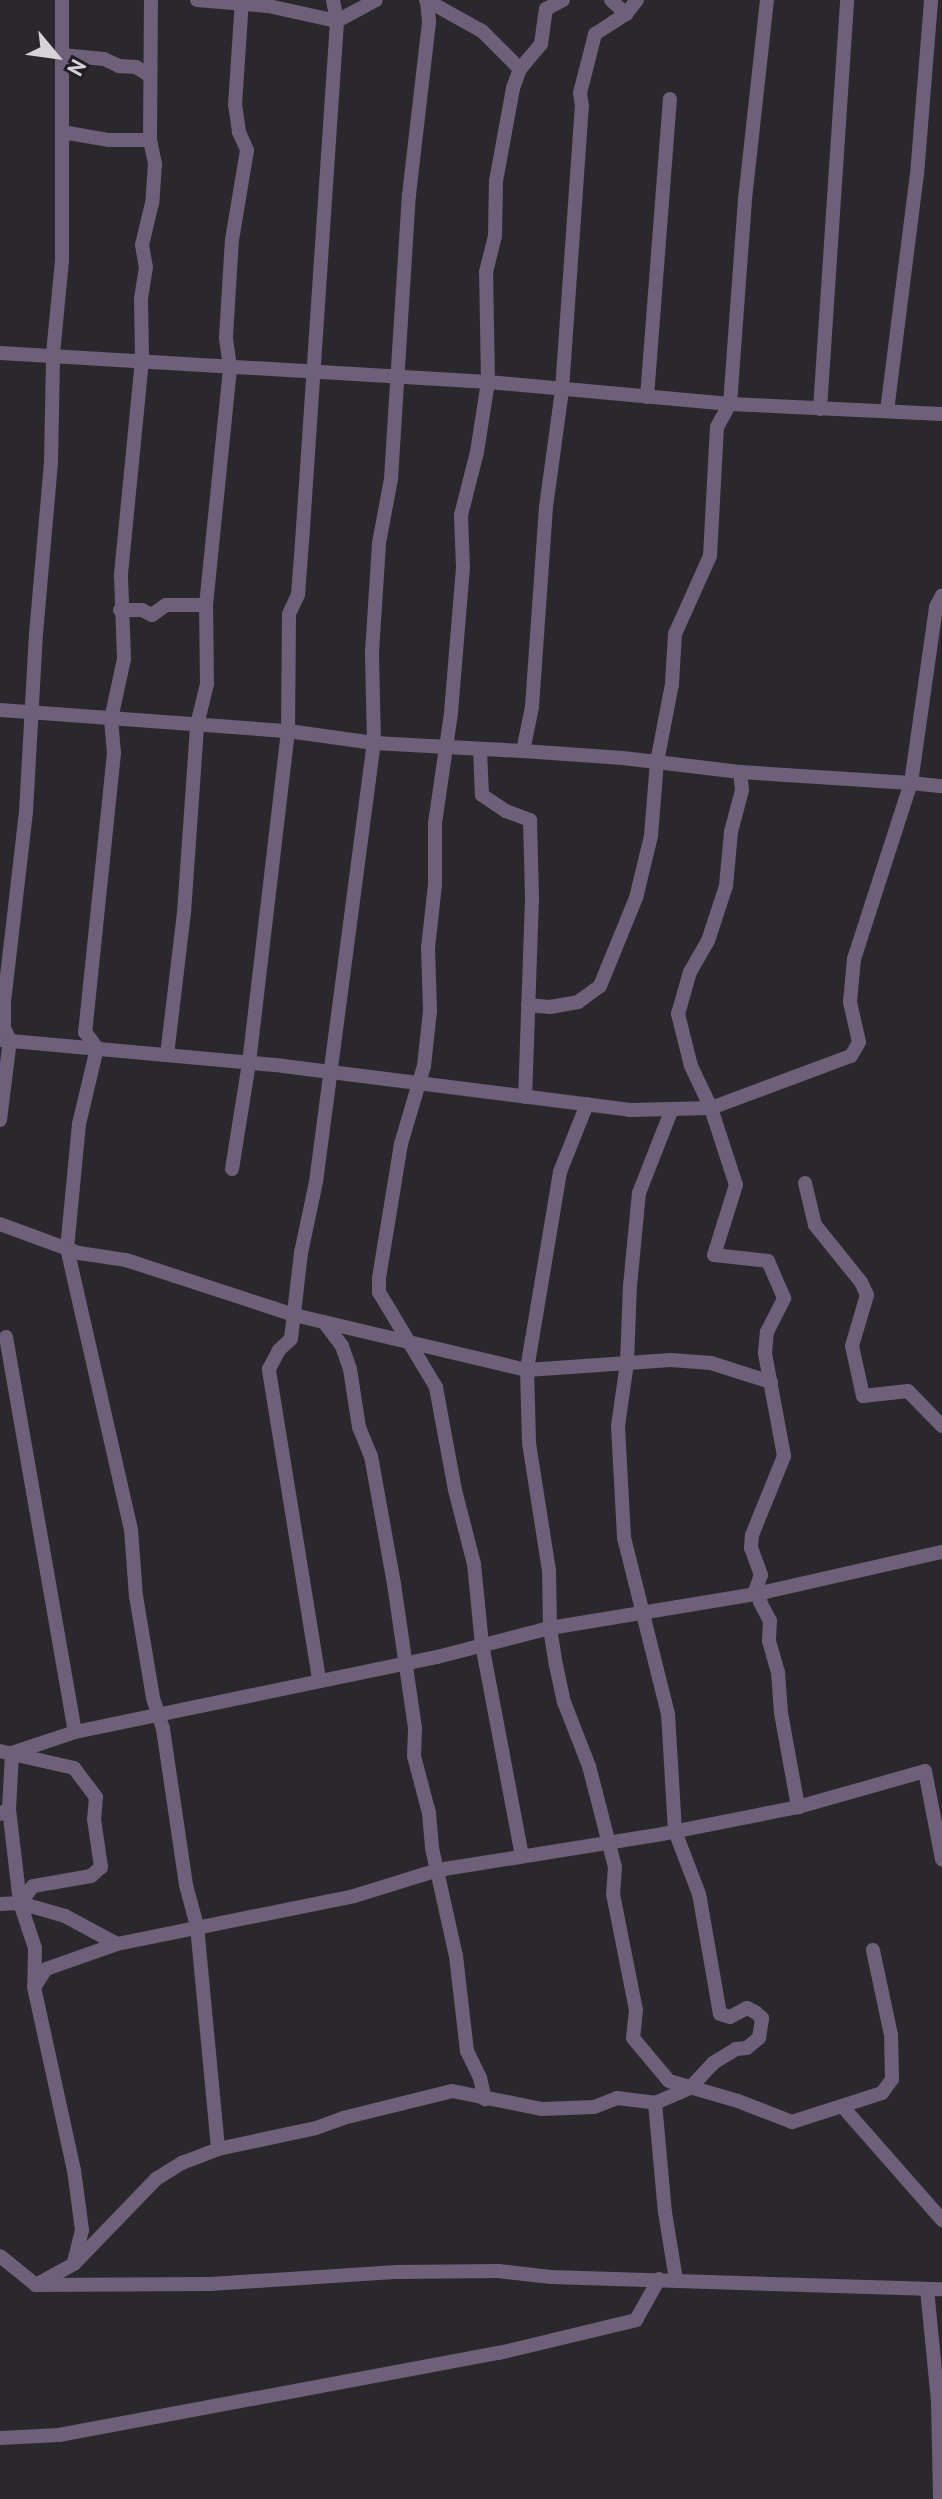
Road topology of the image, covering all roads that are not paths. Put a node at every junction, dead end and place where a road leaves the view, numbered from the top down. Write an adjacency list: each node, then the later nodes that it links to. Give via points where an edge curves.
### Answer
1 (62, 0): 16 (street)
2 (151, 0): 18 (street)
3 (197, 0): 13 (street)
4 (333, 0): 15 (street)
5 (376, 0): 15 (street)
6 (563, 0): 17 (street, via 546,9 541,44)
7 (611, 0): 14 (street)
8 (637, 0): 14 (street)
9 (767, 0): 31 (street)
10 (847, 0): 32 (street)
11 (931, 0): 33 (street, via 917,175)
12 (427, 1): 17 (street, via 482,31); 27 (street)
13 (242, 2): 15 (street); 25 (street, via 235,105 247,150 232,240 226,337)
14 (626, 14): 29 (street, via 595,34 580,93)
15 (337, 21): 26 (street)
16 (62, 55): 18 (street, via 104,59); 20 (street)
17 (520, 69): 28 (street, via 496,181 495,236 486,272)
18 (149, 75): 21 (street)
19 (670, 99): 30 (street)
20 (62, 132): 21 (street); 23 (street, via 62,260)
21 (150, 140): 24 (street, via 155,164 142,245)
22 (0, 353): 23 (street)
23 (53, 354): 24 (street); 39 (street, via 51,463)
24 (142, 360): 25 (street); 37 (street)
25 (230, 367): 26 (street); 36 (street)
26 (311, 373): 27 (street); 42 (street, via 298,595 289,614)
27 (399, 378): 28 (street); 43 (street, via 391,479 379,543 372,652)
28 (488, 382): 29 (street); 44 (street, via 461,515 463,568)
29 (562, 390): 30 (street); 46 (street, via 546,507 532,707)
30 (647, 397): 31 (street)
31 (730, 404): 32 (street); 47 (street, via 717,427 710,556 675,634)
32 (820, 409): 33 (street)
33 (887, 411): 34 (street)
34 (942, 414)
35 (940, 602): 49 (street)
36 (206, 605): 37 (street, via 166,605 152,615); 41 (street, via 207,684)
37 (120, 610): 40 (street, via 124,659)
38 (0, 710): 39 (street)
39 (33, 713): 40 (street); 52 (street, via 4,1002)
40 (111, 719): 41 (street); 53 (street, via 114,753 85,1032)
41 (197, 725): 42 (street); 54 (street, via 184,913)
42 (288, 731): 43 (street); 55 (street)
43 (374, 743): 44 (street); 56 (street)
44 (446, 745): 45 (street); 57 (street, via 435,823 430,1011)
45 (480, 750): 46 (street); 51 (street, via 482,795 530,820)
46 (523, 751): 47 (street)
47 (657, 762): 48 (street); 51 (street, via 651,836 636,898 600,986 578,1002)
48 (740, 772): 49 (street); 60 (street, via 742,790 726,886 678,1014 691,1066)
49 (911, 783): 50 (street); 60 (street, via 854,959 850,1002 859,1042 851,1056)
50 (942, 786)
51 (528, 1005): 58 (street)
52 (5, 1040): 53 (street); 62 (street)
53 (97, 1048): 54 (street); 66 (street, via 79,1124)
54 (167, 1055): 55 (street)
55 (249, 1063): 56 (street); 63 (street)
56 (331, 1072): 57 (street); 67 (street)
57 (417, 1084): 58 (street); 70 (street, via 401,1144 379,1278 379,1292)
58 (525, 1097): 59 (street)
59 (587, 1104): 61 (street); 72 (street, via 560,1172)
60 (711, 1108): 61 (street); 73 (street, via 736,1185 714,1255 768,1261 784,1298 767,1332)
61 (672, 1109): 71 (street, via 639,1193)
62 (0, 1120)
63 (232, 1169)
64 (805, 1183): 74 (street, via 815,1225 867,1295 852,1346 863,1396 908,1391)
65 (0, 1224): 66 (street)
66 (67, 1248): 67 (street, via 126,1260); 82 (street, via 131,1530 136,1596)
67 (294, 1315): 68 (street); 81 (street, via 291,1339 269,1369)
68 (324, 1322): 70 (street); 80 (street, via 342,1346 359,1427 371,1456)
69 (6, 1337): 83 (street)
70 (405, 1341): 72 (street); 79 (street, via 436,1387 474,1564)
71 (627, 1363): 72 (street); 73 (street, via 711,1363); 77 (street, via 618,1426 624,1537)
72 (527, 1370): 78 (street, via 529,1443 549,1570)
73 (771, 1382): 76 (street, via 784,1456 752,1535 761,1575)
74 (942, 1426)
75 (942, 1552): 76 (street)
76 (757, 1594): 77 (street); 87 (street, via 770,1621)
77 (645, 1613): 78 (street); 89 (street, via 668,1714)
78 (550, 1628): 79 (street); 90 (street, via 564,1702 582,1743)
79 (482, 1645): 80 (street); 91 (street)
80 (404, 1663): 81 (street); 93 (street, via 414,1756)
81 (319, 1679): 82 (street)
82 (159, 1713): 83 (street); 96 (street)
83 (75, 1732): 84 (street)
84 (6, 1752): 88 (street); 94 (street, via 74,1768 96,1797 101,1867 91,1876 33,1886)
85 (942, 1769): 86 (street)
86 (925, 1771): 87 (street); 92 (street)
87 (798, 1807): 89 (street)
88 (5, 1812): 94 (street)
89 (675, 1831): 90 (street); 100 (street, via 699,1894 720,2014 730,2017 747,2008 762,2018 759,2038 713,2063)
90 (608, 1843): 91 (street); 100 (street, via 636,2010 633,2038 669,2081)
91 (522, 1856): 93 (street)
92 (942, 1859)
93 (438, 1870): 96 (street, via 354,1896); 101 (street, via 456,1956 467,2051)
94 (20, 1903): 95 (street); 97 (street, via 65,1916); 99 (street, via 35,1948)
95 (0, 1904)
96 (197, 1926): 97 (street); 104 (street)
97 (117, 1944): 99 (street, via 46,1969)
98 (873, 1950): 103 (street, via 891,2035 892,2079 882,2093)
99 (34, 1987): 107 (street, via 74,2170 82,2230)
100 (690, 2088): 102 (street); 103 (street, via 792,2122)
101 (485, 2099): 102 (street, via 542,2109 594,2107 617,2098); 104 (street, via 452,2091 271,2140)
102 (655, 2103): 109 (street)
103 (842, 2106): 105 (street)
104 (218, 2149): 107 (street, via 156,2179)
105 (942, 2220)
106 (0, 2256): 110 (street)
107 (74, 2264): 110 (street)
108 (659, 2279): 109 (street); 110 (street, via 498,2271 210,2284); 112 (street, via 636,2320 499,2353 59,2435)
109 (676, 2280): 111 (street)
110 (36, 2285)
111 (934, 2289): 113 (street)
112 (0, 2438)
113 (940, 2499)

